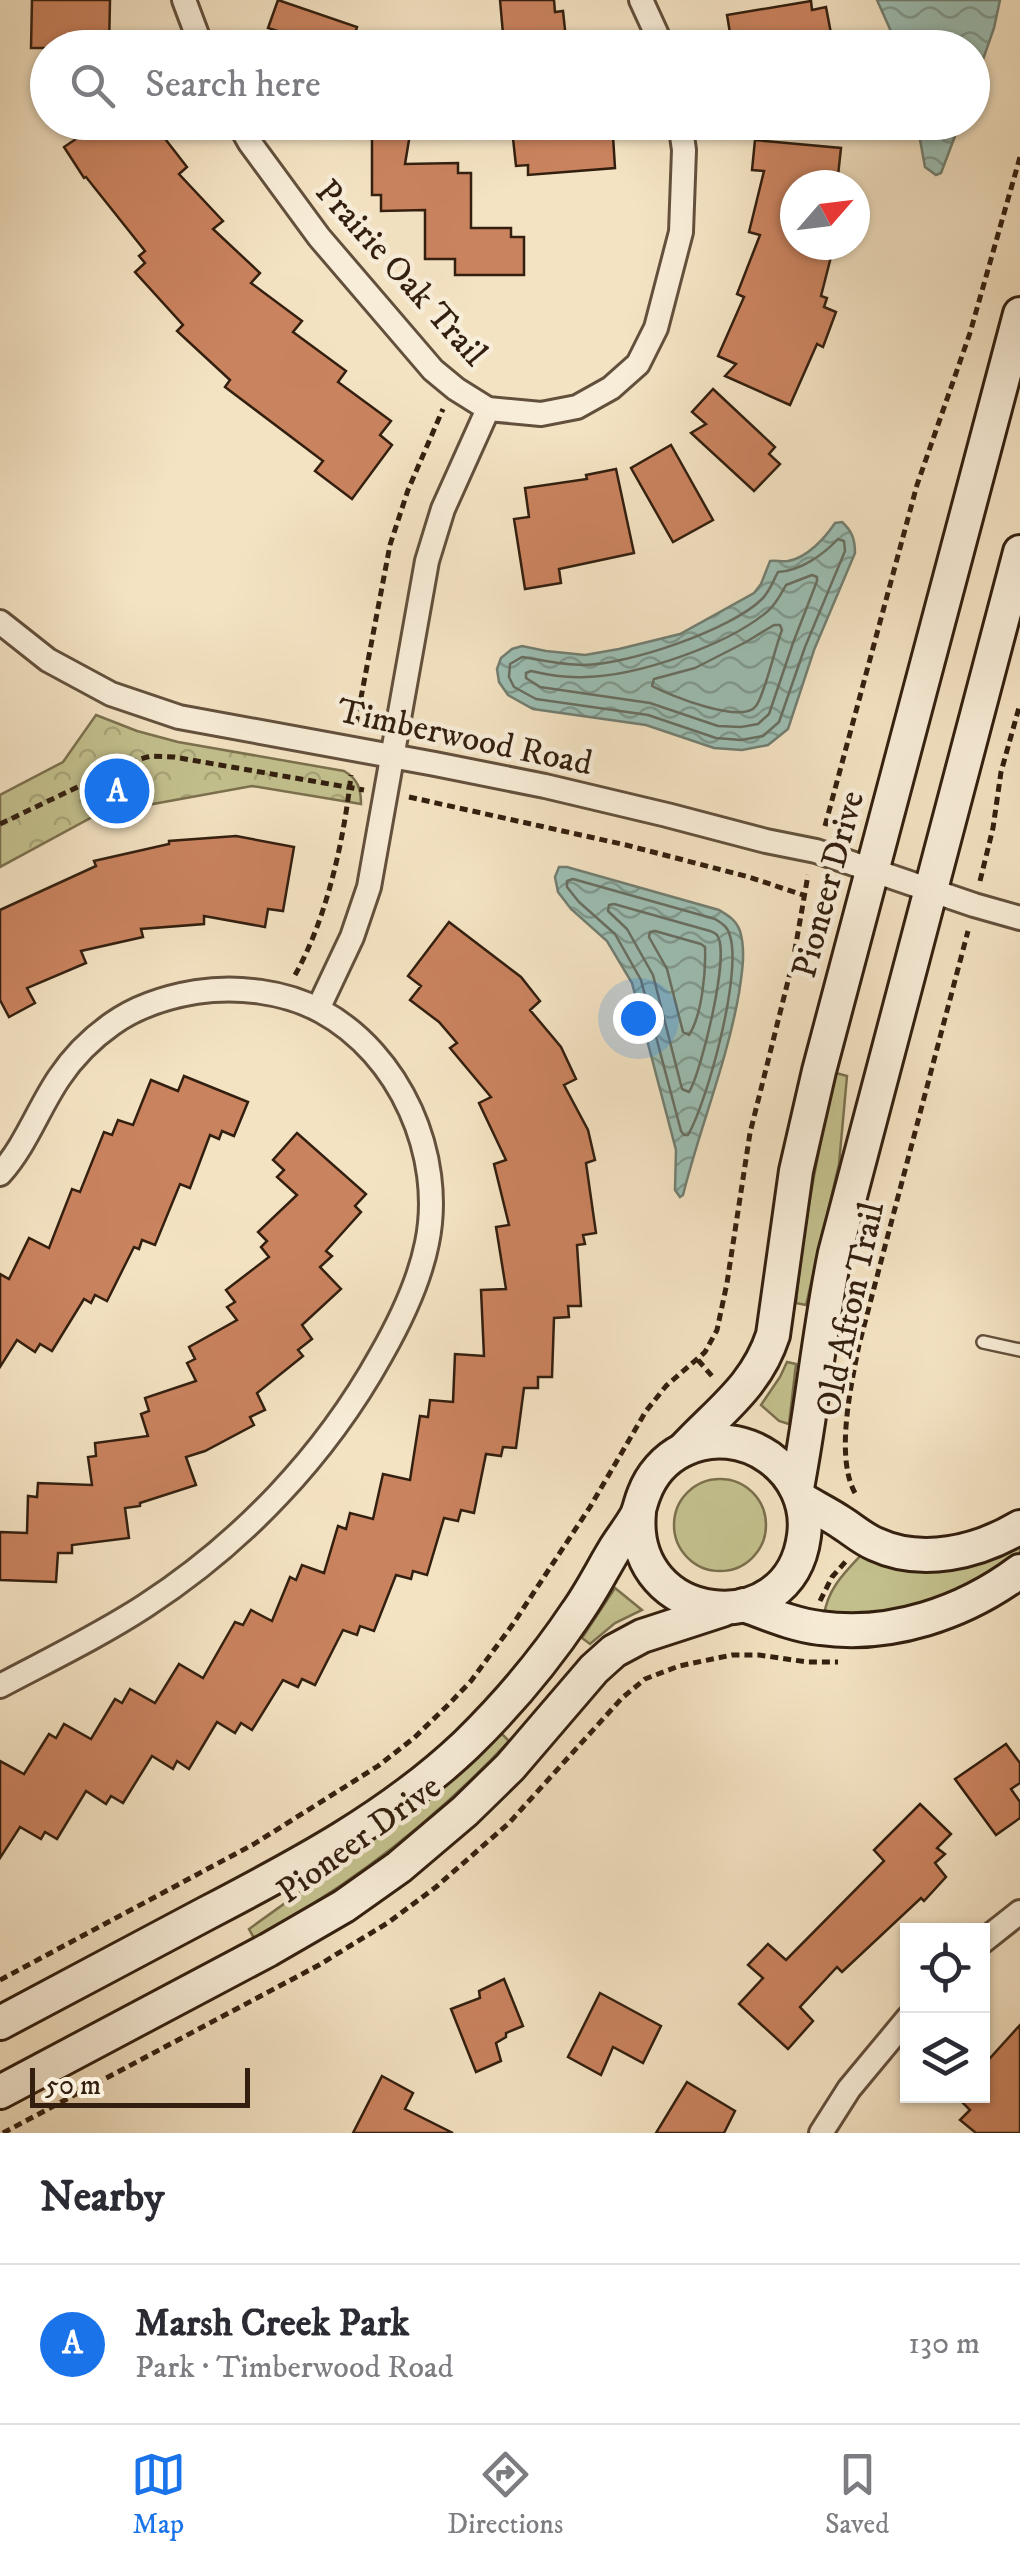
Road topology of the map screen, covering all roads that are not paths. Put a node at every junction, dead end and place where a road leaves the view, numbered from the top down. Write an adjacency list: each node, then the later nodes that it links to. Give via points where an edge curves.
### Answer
1 (184, 0): 3 (street)
2 (641, 0): 4 (street)
3 (195, 30)
4 (656, 30)
5 (249, 140): 8 (street, Prairie Oak Trail, via 318,237 433,370)
6 (683, 140): 8 (street, Prairie Oak Trail, via 681,232 656,328 638,364 577,408 541,414)
7 (1020, 314): 12 (street, Pioneer Drive)
8 (488, 409): 11 (street, Prairie Oak Trail, via 427,561)
9 (1020, 552): 13 (street)
10 (0, 622): 11 (street, Timberwood Road, via 48,660 111,694 179,716)
11 (391, 755): 12 (street, Timberwood Road, via 545,786); 15 (street, Prairie Oak Trail, via 364,908)
12 (873, 870): 13 (street, Timberwood Road); 19 (street, Pioneer Drive, via 802,1146 774,1335 751,1382)
13 (931, 891): 14 (street, Timberwood Road); 20 (street, via 836,1253)
14 (1020, 918)
15 (318, 1009): 16 (street, via 245,990 202,991 154,1002 120,1019 68,1066); 25 (street, via 380,1061 407,1102 424,1148 430,1229 401,1316 343,1416 243,1529 145,1606)
16 (0, 1174)
17 (984, 1342): 18 (lane)
18 (1020, 1350)
19 (683, 1450): 20 (street, via 714,1441 748,1445 776,1462); 21 (street, via 650,1480)
20 (798, 1494): 22 (street, via 891,1550 954,1553); 24 (street, via 804,1535 793,1568 761,1599)
21 (638, 1512): 24 (street, via 640,1546 656,1577 703,1607); 28 (street, Pioneer Drive, via 532,1673 416,1788 316,1855)
22 (1020, 1527)
23 (1020, 1571): 24 (street, via 927,1618 868,1628 817,1628)
24 (735, 1607): 30 (street, Pioneer Drive, via 614,1651 465,1812 344,1906)
25 (0, 1686)
26 (1020, 1912): 27 (street)
27 (990, 1936)
28 (0, 2022)
29 (900, 2028): 31 (street)
30 (0, 2092)
31 (821, 2133)

